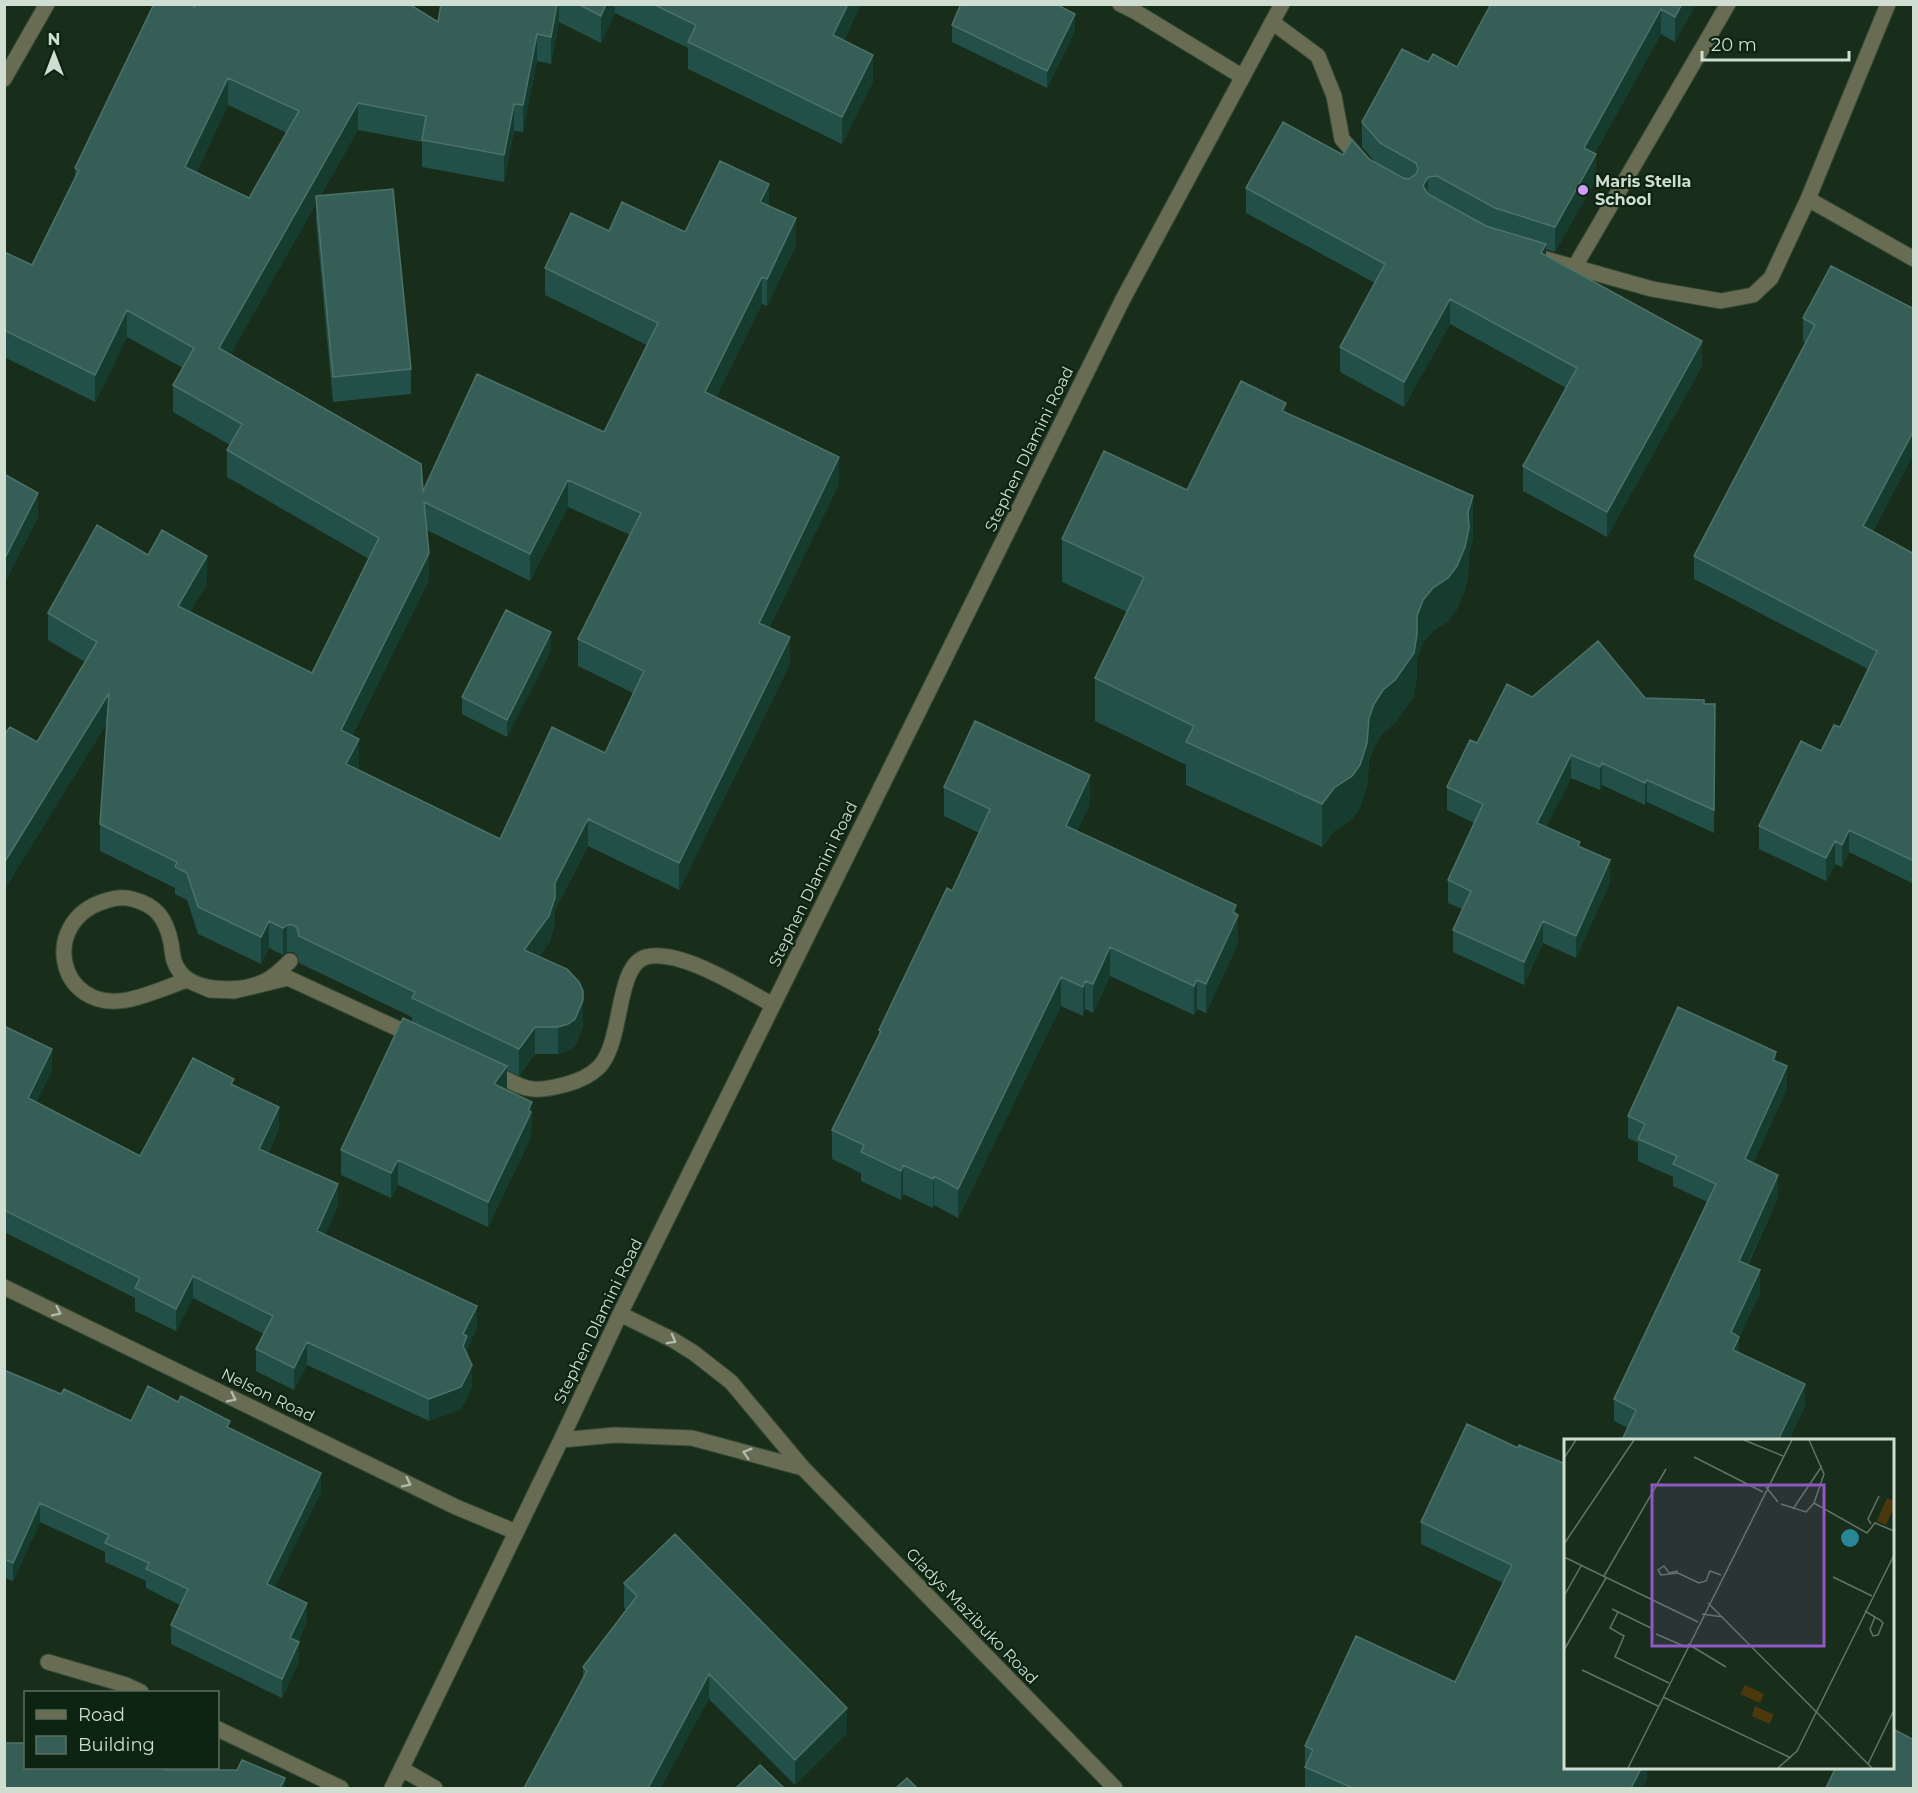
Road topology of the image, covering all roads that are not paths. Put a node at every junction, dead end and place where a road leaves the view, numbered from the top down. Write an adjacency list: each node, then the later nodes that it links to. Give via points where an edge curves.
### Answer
1 (47, 4): 8 (street)
2 (1120, 4): 7 (street)
3 (1282, 4): 6 (street, Stephen Dlamini Road)
4 (1728, 4): 13 (street)
5 (1888, 4): 10 (street)
6 (1272, 22): 7 (street, Stephen Dlamini Road); 9 (street, via 1318,56 1334,96 1342,139)
7 (1243, 77): 15 (street, Stephen Dlamini Road, via 1123,299)
8 (4, 79)
9 (1374, 176)
10 (1808, 199): 12 (street); 13 (street, via 1771,278 1754,296 1721,301 1652,289)
11 (1533, 255): 13 (street)
12 (1914, 259)
13 (1574, 268)
14 (290, 961): 16 (street, via 266,981 254,985 235,989 194,982 181,974 173,961 164,918 146,903 128,898 110,899 81,912 68,928 64,952 66,969 75,985 85,995 102,1000 126,1000 187,980 210,990 234,991 288,978)
15 (773, 1005): 17 (street, via 689,961 646,957 634,964 626,978 608,1053 599,1067 579,1080 547,1089 525,1089); 19 (street, Stephen Dlamini Road)
16 (431, 1044)
17 (474, 1064)
18 (4, 1287): 22 (street, Nelson Road, one-way to 22, via 456,1507)
19 (620, 1314): 20 (street, Stephen Dlamini Road); 21 (street, Gladys Mazibuko Road, one-way to 21, via 687,1349 731,1382)
20 (561, 1440): 21 (street, one-way to 20, via 692,1438 615,1435); 22 (street, Stephen Dlamini Road)
21 (803, 1468): 30 (street, Gladys Mazibuko Road)
22 (516, 1532): 26 (street, Stephen Dlamini Road)
23 (48, 1662): 24 (street)
24 (139, 1691)
25 (219, 1729): 27 (street)
26 (402, 1769): 28 (street, Stephen Dlamini Road); 29 (street)
27 (341, 1788)
28 (392, 1788)
29 (435, 1788)
30 (1115, 1788)

